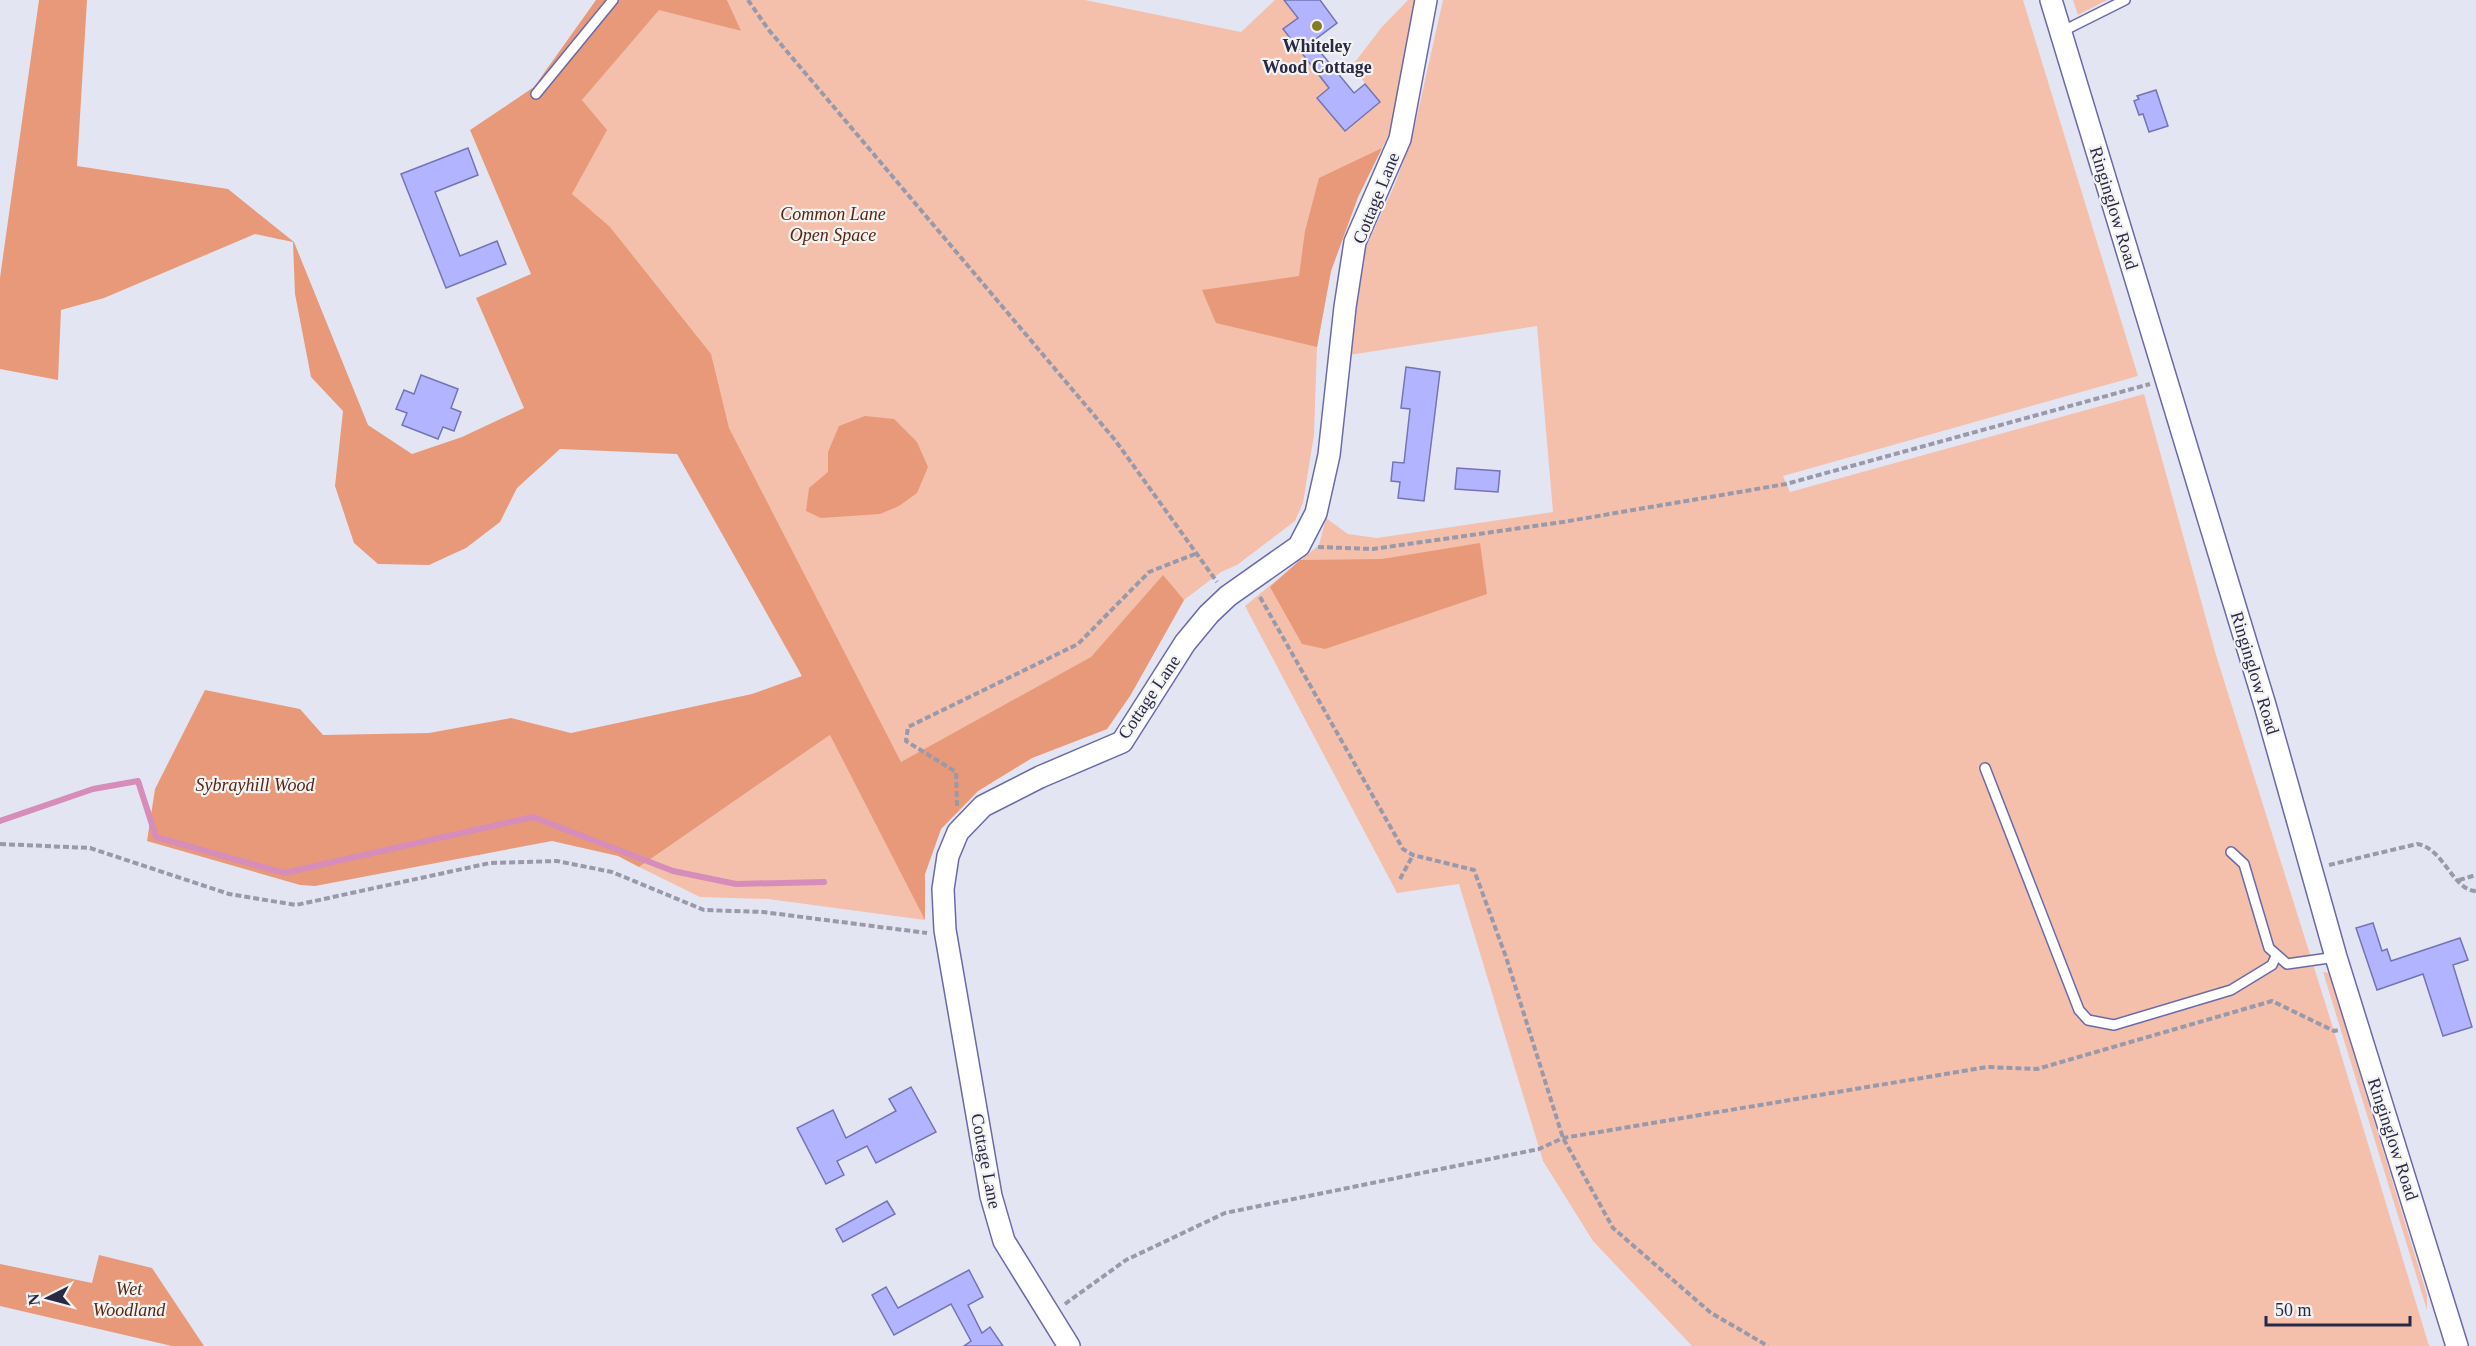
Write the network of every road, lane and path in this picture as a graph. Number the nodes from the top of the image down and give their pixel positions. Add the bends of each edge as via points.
1 (613, 0) edge
2 (748, 0) edge
3 (1426, 0) edge
4 (2051, 0) edge
5 (2125, 0) edge
6 (2061, 32) junction
7 (536, 94) dead end
8 (2166, 379) junction
9 (1299, 546) junction
10 (1195, 554) junction
11 (1250, 582) junction
12 (1228, 596) junction
13 (1985, 768) dead end
14 (958, 832) junction
15 (0, 844) edge
16 (2231, 852) dead end
17 (1413, 855) junction
18 (2311, 869) junction
19 (2476, 875) edge
20 (1400, 879) dead end
21 (2459, 881) junction
22 (2476, 891) edge
23 (945, 930) junction
24 (2276, 956) junction
25 (2336, 957) junction
26 (2357, 1025) junction
27 (1563, 1138) junction
28 (1051, 1317) junction
29 (1069, 1346) edge
30 (1768, 1346) edge
31 (2457, 1346) edge

1 - 7 lane
2 - 10 path via 768,29 1115,440
3 - 9 street, Cottage Lane via 1400,139 1355,242 1329,455 1317,513
4 - 6 street, Ringinglow Road
5 - 6 lane
6 - 8 street, Ringinglow Road
8 - 9 path via 1786,484 1373,549
8 - 18 street, Ringinglow Road
9 - 11 street, Cottage Lane
10 - 12 path
10 - 14 path via 1149,572 1078,644 908,727 906,741 956,772
11 - 12 street, Cottage Lane
11 - 17 path via 1403,849
12 - 14 street, Cottage Lane via 1185,643 1122,742 983,806
13 - 24 lane via 2079,1010 2088,1020 2114,1025 2231,990 2272,965
14 - 23 street, Cottage Lane via 948,856 943,889
15 - 23 path via 90,848 229,894 296,905 490,863 557,861 612,872 704,910 764,912 928,933
16 - 24 lane via 2244,864 2269,948
17 - 20 path
17 - 27 path via 1474,870
18 - 21 path via 2417,844 2428,846
18 - 25 street, Ringinglow Road
19 - 21 path
21 - 22 path via 2470,891
23 - 28 street, Cottage Lane via 991,1196 1004,1241
24 - 25 lane via 2287,964
25 - 26 street, Ringinglow Road
26 - 27 path via 2334,1031 2272,1001 2037,1069 1987,1067
26 - 31 street, Ringinglow Road
27 - 28 path via 1539,1149 1225,1213 1126,1260
27 - 30 path via 1613,1228 1711,1313
28 - 29 street, Cottage Lane

